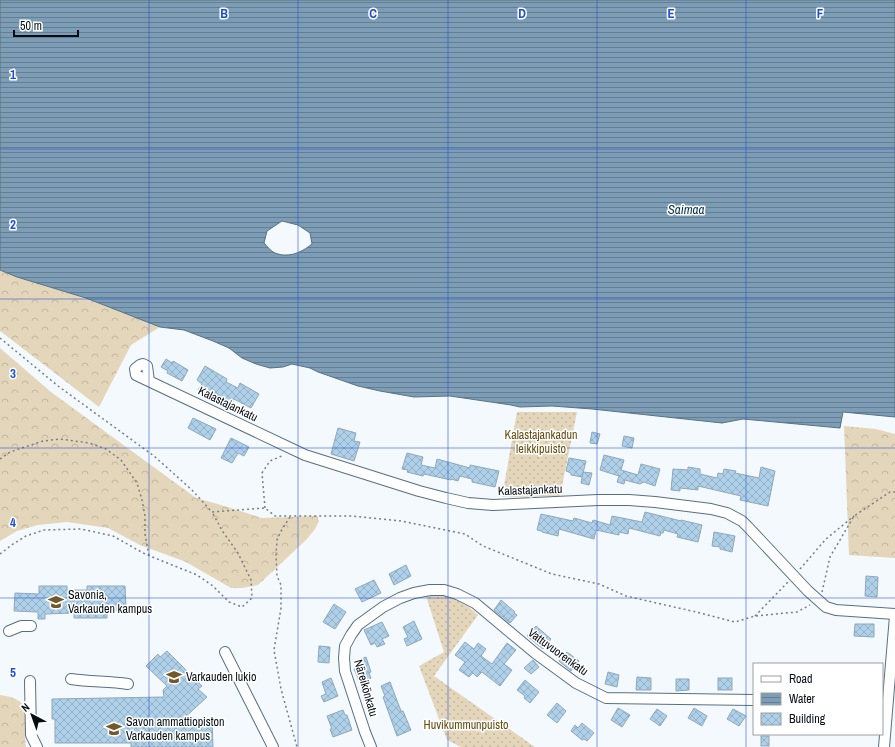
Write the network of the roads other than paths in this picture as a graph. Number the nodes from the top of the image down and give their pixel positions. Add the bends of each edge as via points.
1 (149, 381) dead end
2 (895, 615) edge
3 (366, 619) joint
4 (31, 626) dead end
5 (9, 631) dead end
6 (225, 652) dead end
7 (71, 679) dead end
8 (30, 681) dead end
9 (128, 684) dead end
10 (753, 700) edge
11 (888, 720) edge
12 (37, 747) edge
13 (273, 747) edge
14 (371, 747) edge
15 (884, 747) edge

1 - 2 street, Kalastajankatu via 305,455 446,498 493,504 541,499 629,500 727,513 742,520 826,607
2 - 11 street
3 - 10 street, Vattuvuorenkatu via 400,598 430,590 444,590 475,603 576,683 606,698
3 - 14 street, Näreikönkatu via 351,635 345,646 344,658 345,671
4 - 5 street via 21,626
6 - 13 street
7 - 9 street
8 - 12 street via 31,735
11 - 15 street

